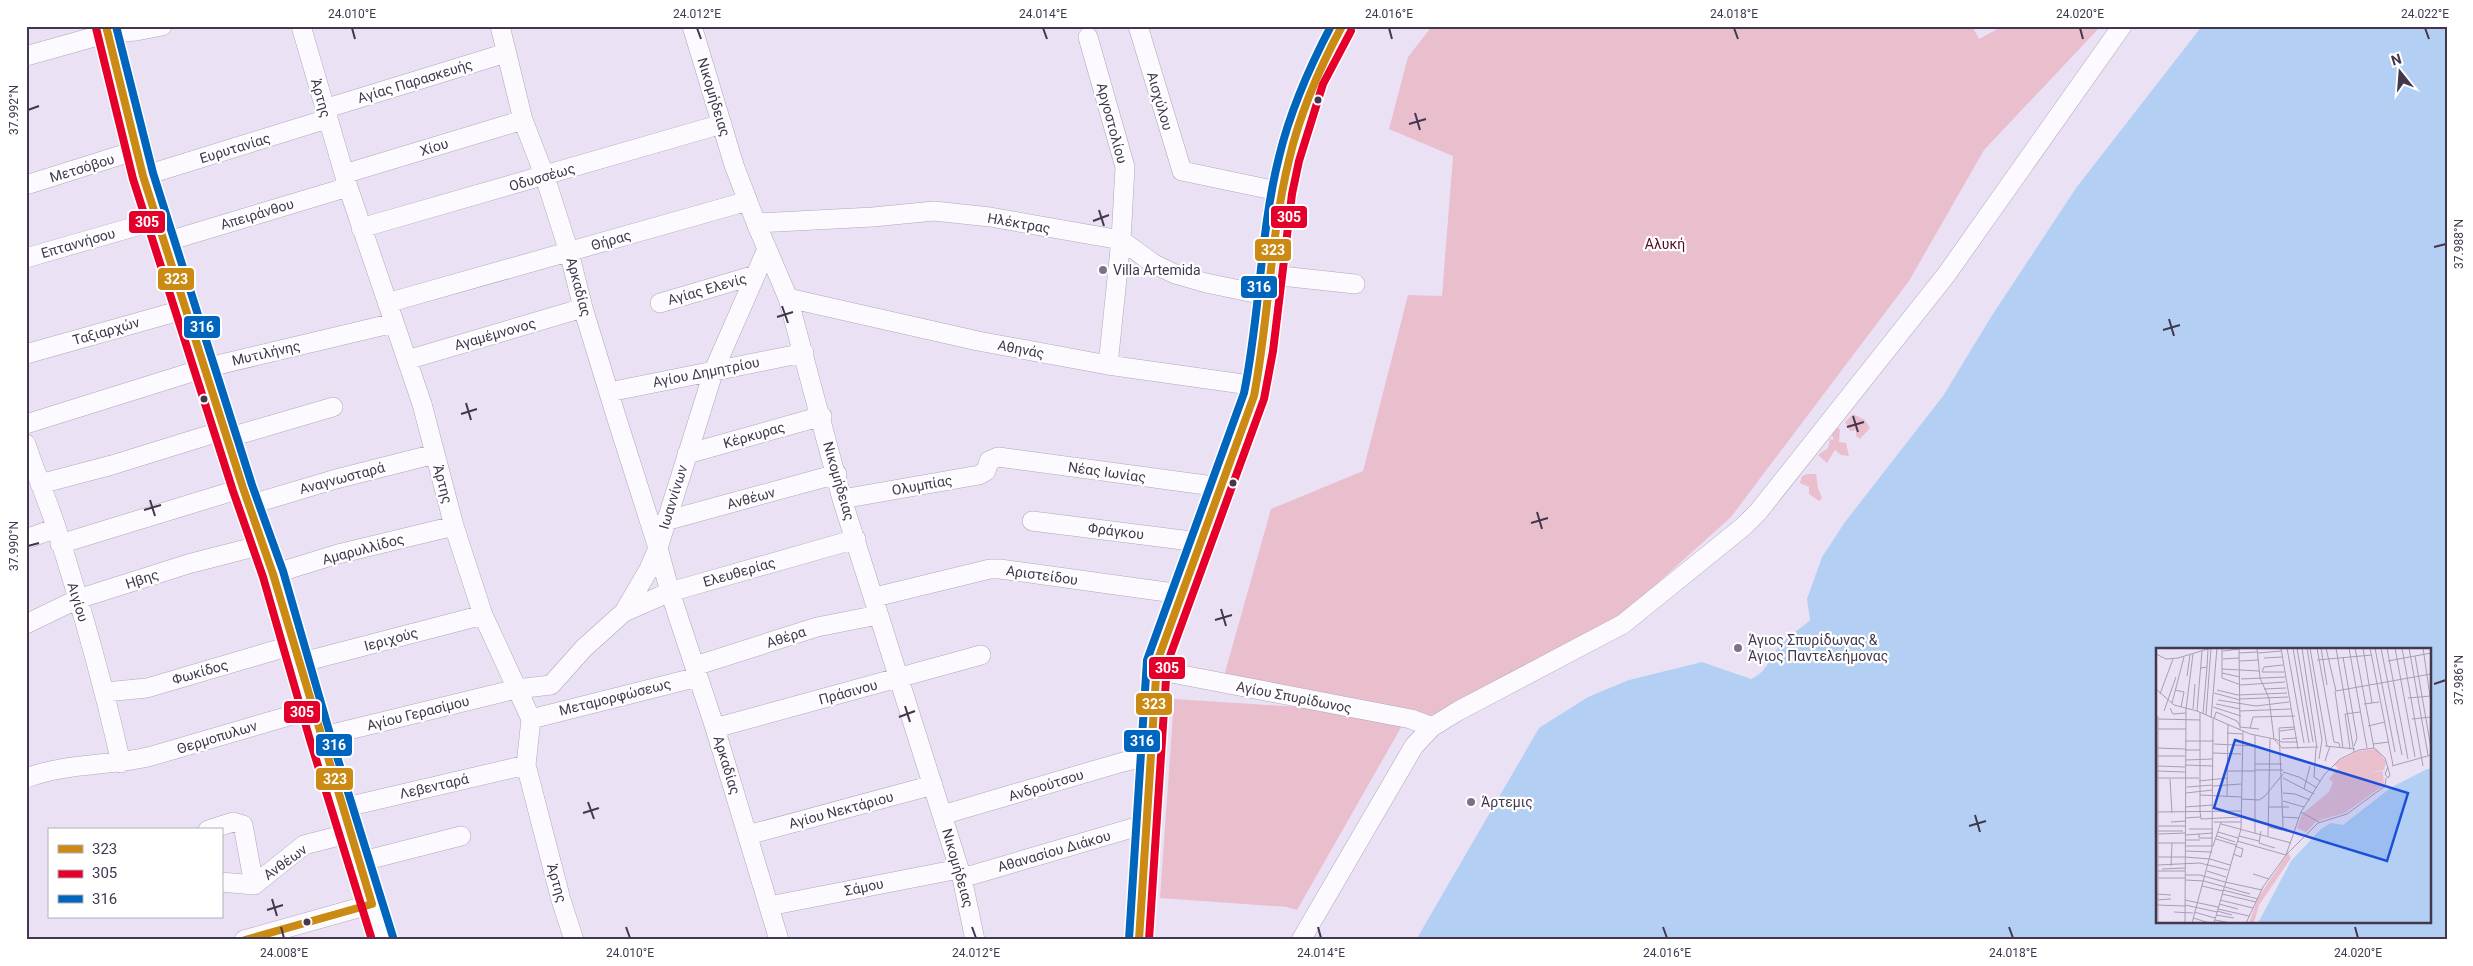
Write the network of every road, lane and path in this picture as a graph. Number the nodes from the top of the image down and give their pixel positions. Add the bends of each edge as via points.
1 (162, 26) edge
2 (301, 26) edge
3 (500, 26) edge
4 (692, 26) edge
5 (1138, 26) edge
6 (1342, 26) edge
7 (2122, 26) edge
8 (107, 30) edge
9 (1088, 37) dead end
10 (506, 53) junction
11 (26, 56) edge
12 (326, 114) junction
13 (523, 120) junction
14 (722, 124) junction
15 (137, 150) junction
16 (143, 176) junction
17 (545, 177) junction
18 (346, 180) junction
19 (26, 185) edge
20 (1282, 192) junction
21 (748, 202) junction
22 (158, 220) junction
23 (756, 223) junction
24 (361, 228) junction
25 (1121, 240) junction
26 (165, 242) junction
27 (767, 249) junction
28 (569, 252) junction
29 (26, 258) edge
30 (754, 276) junction
31 (1355, 284) dead end
32 (1270, 286) junction
33 (788, 298) junction
34 (660, 302) dead end
35 (387, 303) junction
36 (583, 308) junction
37 (186, 309) junction
38 (394, 323) junction
39 (804, 353) junction
40 (26, 354) edge
41 (407, 360) junction
42 (1108, 365) junction
43 (206, 368) junction
44 (714, 370) junction
45 (1257, 386) junction
46 (609, 392) junction
47 (333, 407) dead end
48 (822, 416) junction
49 (26, 424) edge
50 (226, 434) junction
51 (26, 444) edge
52 (435, 454) junction
53 (687, 454) junction
54 (992, 459) joint
55 (30, 467) edge
56 (837, 474) junction
57 (40, 484) junction
58 (1221, 487) junction
59 (246, 496) junction
60 (842, 499) junction
61 (665, 521) junction
62 (1032, 521) dead end
63 (454, 526) junction
64 (58, 536) junction
65 (856, 539) junction
66 (26, 540) edge
67 (1199, 542) junction
68 (262, 544) junction
69 (658, 548) junction
70 (273, 574) junction
71 (670, 592) junction
72 (1181, 594) junction
73 (78, 599) junction
74 (877, 606) junction
75 (624, 612) junction
76 (483, 615) junction
77 (26, 624) edge
78 (293, 645) junction
79 (982, 655) dead end
80 (299, 663) junction
81 (1156, 670) junction
82 (697, 671) junction
83 (900, 678) junction
84 (551, 685) junction
85 (516, 689) junction
86 (105, 692) junction
87 (312, 709) junction
88 (531, 719) junction
89 (1432, 727) junction
90 (716, 728) junction
91 (320, 737) junction
92 (1150, 756) junction
93 (121, 763) junction
94 (526, 765) junction
95 (26, 778) edge
96 (933, 785) junction
97 (342, 808) junction
98 (942, 816) junction
99 (1146, 824) junction
100 (214, 828) edge
101 (350, 833) junction
102 (461, 836) dead end
103 (748, 836) junction
104 (359, 862) junction
105 (961, 873) junction
106 (222, 882) edge
107 (254, 885) junction
108 (372, 904) junction
109 (769, 906) junction
110 (244, 940) edge
111 (383, 940) edge
112 (574, 940) edge
113 (779, 940) edge
114 (975, 940) edge
115 (1139, 940) edge
116 (1301, 940) edge

1 - 8 street via 136,31
2 - 12 street, Άρτης
3 - 10 street, Αρκαδίας
4 - 14 street, Νικομήδειας
5 - 20 street, Αισχύλου via 1179,167 1187,173
6 - 20 main road via 1307,99 1292,144
7 - 89 street via 1946,275 1758,512 1623,624
8 - 11 street
8 - 15 street
9 - 25 street, Αργοστολίου via 1125,166
10 - 12 street, Αγίας Παρασκευής
10 - 13 street, Αρκαδίας
12 - 16 street, Ευρυτανίας
12 - 18 street, Άρτης
13 - 17 street, Αρκαδίας
13 - 18 street, Χίου
14 - 17 street, Οδυσσέως
14 - 21 street, Νικομήδειας
15 - 16 street
15 - 19 street, Μετσόβου
16 - 22 street
17 - 24 street, Οδυσσέως
17 - 28 street, Αρκαδίας
18 - 24 street, Άρτης
18 - 26 street, Απειράνθου
20 - 32 main road
21 - 23 street, Νικομήδειας
21 - 28 street, Θήρας
22 - 26 street
22 - 29 street, Επταννήσου
23 - 25 street, Ηλέκτρας via 934,211 990,217
23 - 27 street, Νικομήδειας
24 - 35 street, Άρτης
25 - 32 street, Ηλέκτρας via 1154,264 1175,274 1206,283
25 - 42 street, Αργοστολίου
26 - 37 street
27 - 30 street, Ιωαννίνων
27 - 33 street, Νικομήδειας
28 - 35 street, Θήρας
28 - 36 street, Αρκαδίας
30 - 34 street, Αγίας Ελενίς
30 - 44 street, Ιωαννίνων
31 - 32 street, Ηλέκτρας
32 - 45 main road
33 - 39 street, Νικομήδειας
33 - 42 street, Αθηνάς via 978,341
35 - 38 street, Άρτης
36 - 41 street, Αγαμέμνονος
36 - 46 street, Αρκαδίας
37 - 40 street, Ταξιαρχών
37 - 43 street
38 - 41 street, Άρτης
38 - 43 street, Μυτιλήνης
39 - 44 street, Αγίου Δημητρίου
39 - 48 street, Νικομήδειας
41 - 52 street, Άρτης
42 - 45 street, Αθηνάς
43 - 49 street, Μυτιλήνης
43 - 50 street
44 - 46 street, Αγίου Δημητρίου
44 - 53 street, Ιωαννίνων
45 - 58 main road
46 - 69 street, Αρκαδίας
47 - 50 street
48 - 53 street, Κέρκυρας
48 - 56 street, Νικομήδειας
50 - 57 street
50 - 59 street
51 - 55 street, Αιγίου
52 - 59 street, Αναγνωσταρά via 336,479
52 - 63 street, Άρτης
53 - 61 street, Ιωαννίνων
54 - 58 street, Νέας Ιωνίας via 998,457
54 - 60 street, Ολυμπίας via 986,471 979,475
55 - 57 street, Αιγίου
56 - 60 street, Νικομήδειας
56 - 61 street, Ανθέων
57 - 64 street, Αιγίου
58 - 67 main road
59 - 64 street, Αναγνωσταρά
59 - 68 street
60 - 65 street, Νικομήδειας
61 - 69 street, Ιωαννίνων
62 - 67 street, Φράγκου
63 - 70 street, Αμαρυλλίδος via 338,554
63 - 76 street, Άρτης
64 - 66 street, Αναγνωσταρά
64 - 73 street, Αιγίου
65 - 71 street, Ελευθερίας
65 - 74 street, Νικομήδειας
67 - 72 main road
68 - 70 street
68 - 73 street, Ηβης
69 - 71 street, Αρκαδίας
69 - 75 street, Ιωαννίνων via 650,569
70 - 78 street
71 - 75 street, Ελευθερίας
71 - 82 street, Αρκαδίας
72 - 74 street, Αριστείδου via 1000,569 978,572
72 - 81 main road
73 - 77 street, Ηβης
73 - 86 street, Αιγίου
74 - 82 street, Αθέρα
74 - 83 street, Νικομήδειας
75 - 84 street, Ιωαννίνων via 584,648
76 - 80 street, Ιεριχούς
76 - 85 street, Άρτης
78 - 80 street
78 - 86 street, Φωκίδος via 147,688
79 - 83 street, Πράσινου
80 - 87 street
81 - 89 street, Αγίου Σπυρίδωνος via 1411,720
81 - 92 main road
82 - 88 street, Μεταμορφώσεως
82 - 90 street, Αρκαδίας
83 - 90 street, Πράσινου
83 - 96 street, Νικομήδειας
84 - 85 street
84 - 88 street, Ιωαννίνων
85 - 88 street, Άρτης
85 - 91 street, Αγίου Γερασίμου
86 - 93 street, Αιγίου
87 - 91 street
87 - 93 street, Θερμοπυλων via 198,744
88 - 94 street, Άρτης
89 - 116 street via 1414,746
90 - 103 street, Αρκαδίας
91 - 97 street
92 - 98 street, Ανδρούτσου
92 - 99 main road
93 - 95 street, Θερμοπυλων via 76,766
94 - 97 street, Λεβενταρά
94 - 112 street, Άρτης
96 - 98 street, Νικομήδειας
96 - 103 street, Αγίου Νεκτάριου
97 - 101 street
98 - 105 street, Νικομήδειας
99 - 105 street, Αθανασίου Διάκου
99 - 115 main road
100 - 107 street via 233,822 243,825
101 - 104 street
101 - 107 street, Ανθέων via 304,845
102 - 104 street
103 - 109 street, Αρκαδίας
104 - 108 street
105 - 109 street, Σάμου
105 - 114 street, Νικομήδειας
106 - 107 street, Ανθέων
108 - 110 street
108 - 111 street
109 - 113 street, Αρκαδίας

